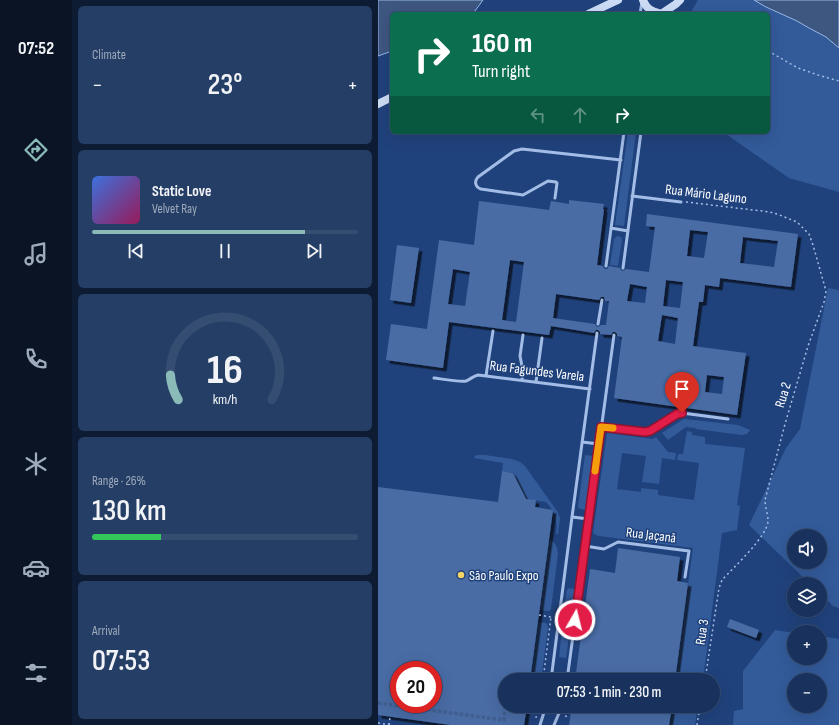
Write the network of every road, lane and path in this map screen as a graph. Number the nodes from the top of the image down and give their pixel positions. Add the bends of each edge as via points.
1 (618, 0) edge
2 (642, 0) edge
3 (678, 2) edge
4 (592, 12) edge
5 (640, 12) edge
6 (656, 12) edge
7 (664, 12) edge
8 (671, 12) edge
9 (770, 52) edge
10 (839, 81) edge
11 (390, 98) edge
12 (378, 104) edge
13 (624, 134) edge
14 (641, 134) edge
15 (621, 160) junction
16 (632, 196) junction
17 (555, 198) dead end
18 (681, 202) joint
19 (777, 214) joint
20 (611, 228) junction
21 (628, 231) junction
22 (606, 266) dead end
23 (623, 268) dead end
24 (602, 300) dead end
25 (598, 324) dead end
26 (493, 330) dead end
27 (597, 333) dead end
28 (523, 335) dead end
29 (614, 335) dead end
30 (542, 338) dead end
31 (486, 376) junction
32 (434, 378) dead end
33 (522, 380) junction
34 (536, 382) junction
35 (590, 389) junction
36 (728, 419) dead end
37 (601, 427) junction
38 (582, 442) junction
39 (599, 444) junction
40 (572, 517) junction
41 (589, 519) junction
42 (586, 546) junction
43 (685, 577) dead end
44 (719, 588) joint
45 (539, 616) dead end
46 (544, 673) edge
47 (552, 673) edge
48 (568, 673) edge
49 (706, 673) edge
50 (536, 713) edge
51 (544, 713) edge
52 (559, 713) edge
53 (699, 713) edge
54 (565, 716) dead end
55 (390, 717) dead end
56 (570, 717) dead end
57 (535, 720) dead end
58 (378, 723) edge
59 (389, 725) edge
60 (392, 725) edge
61 (540, 725) edge
62 (554, 725) edge
63 (697, 725) edge

1 - 4 main road
2 - 5 lane
2 - 6 main road via 648,9
3 - 7 main road
3 - 8 lane
9 - 10 path via 798,68
11 - 12 main road
13 - 15 lane
14 - 16 lane
15 - 17 lane via 518,149 478,177 475,182 481,189 522,195 548,181 556,182
15 - 20 lane
16 - 18 lane, Rua Mário Laguno
16 - 21 lane
18 - 19 path, Rua Mário Laguno
19 - 44 path, Rua 2 via 797,222 808,234 826,297 808,346 765,500 767,526 760,539 722,580
20 - 21 lane
20 - 22 lane
21 - 23 lane
24 - 25 lane
26 - 31 lane
27 - 35 lane
28 - 33 lane via 520,356
29 - 37 lane
30 - 34 lane
31 - 32 lane, Rua Fagundes Varela via 476,375 464,381
31 - 33 lane, Rua Fagundes Varela
33 - 34 lane, Rua Fagundes Varela
34 - 35 lane, Rua Fagundes Varela
35 - 38 lane
36 - 37 lane via 682,413 645,432
37 - 39 lane
38 - 39 lane
38 - 40 lane
39 - 41 lane
40 - 41 lane
40 - 47 lane
41 - 42 lane
42 - 43 lane, Rua Jaçanã via 604,548 618,542 689,551
42 - 48 lane
44 - 49 path, Rua 3
45 - 46 path via 551,617
50 - 57 path
51 - 61 lane
52 - 62 lane
53 - 63 path
54 - 56 path
55 - 59 path
58 - 59 path
59 - 60 path

